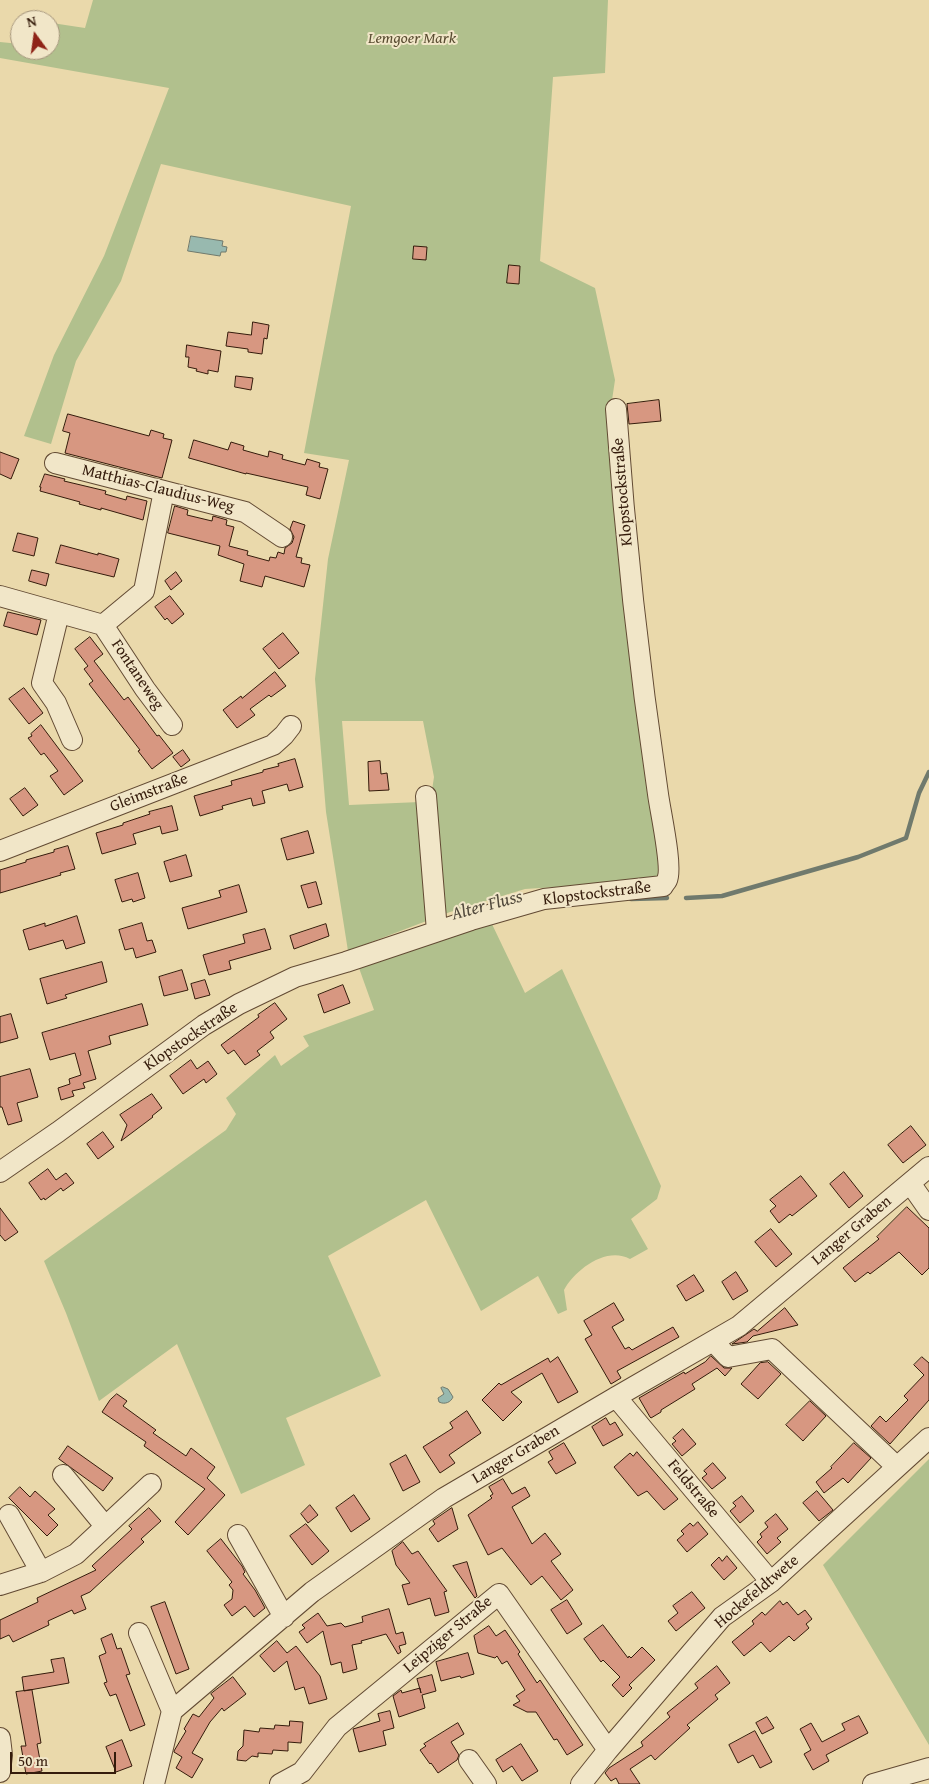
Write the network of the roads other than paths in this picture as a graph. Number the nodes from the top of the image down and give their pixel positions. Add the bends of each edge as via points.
1 (616, 409) dead end
2 (55, 463) dead end
3 (164, 491) junction
4 (282, 538) dead end
5 (0, 596) edge
6 (59, 613) junction
7 (103, 625) junction
8 (172, 725) dead end
9 (290, 726) dead end
10 (72, 740) dead end
11 (426, 796) dead end
12 (0, 851) edge
13 (438, 931) junction
14 (929, 1167) edge
15 (0, 1172) edge
16 (910, 1183) junction
17 (929, 1210) edge
18 (712, 1341) junction
19 (616, 1397) junction
20 (929, 1438) edge
21 (897, 1467) junction
22 (63, 1475) dead end
23 (151, 1484) dead end
24 (9, 1515) dead end
25 (105, 1526) junction
26 (238, 1536) dead end
27 (41, 1572) junction
28 (771, 1582) junction
29 (0, 1585) edge
30 (284, 1616) junction
31 (139, 1633) dead end
32 (172, 1711) junction
33 (0, 1738) edge
34 (608, 1750) junction
35 (469, 1760) dead end
36 (929, 1768) edge
37 (0, 1772) edge
38 (154, 1784) edge
39 (280, 1784) edge
40 (486, 1784) edge
41 (581, 1784) edge
42 (872, 1784) edge

1 - 13 street, Klopstockstraße via 633,605 668,879 663,886 544,899
2 - 3 street, Matthias-Claudius-Weg
3 - 4 street, Matthias-Claudius-Weg via 245,512
3 - 7 street, Fontaneweg via 144,591
5 - 6 street, Fontaneweg
6 - 7 street, Fontaneweg
6 - 10 street via 42,684 56,703
7 - 8 street, Fontaneweg
9 - 12 street, Gleimstraße via 273,745
11 - 13 street
13 - 15 street, Klopstockstraße via 295,977 239,1004 204,1025
14 - 16 street, Langer Graben
16 - 17 street
16 - 18 street, Langer Graben via 739,1326
18 - 19 street, Langer Graben
18 - 21 street via 728,1356 772,1349
19 - 28 street, Feldstraße
19 - 30 street, Langer Graben via 444,1498 312,1592
20 - 21 street, Hockefeldtwete
21 - 28 street, Hockefeldtwete
22 - 25 street
23 - 25 street
24 - 27 street
25 - 27 street via 76,1554
26 - 30 street
27 - 29 street
28 - 34 street, Hockefeldtwete via 722,1617
30 - 32 street, Langer Graben
31 - 32 street
32 - 38 street
33 - 37 street
34 - 39 street, Leipziger Straße via 499,1594 337,1727 302,1772
34 - 41 street, Hockefeldtwete
35 - 40 street
36 - 42 street

